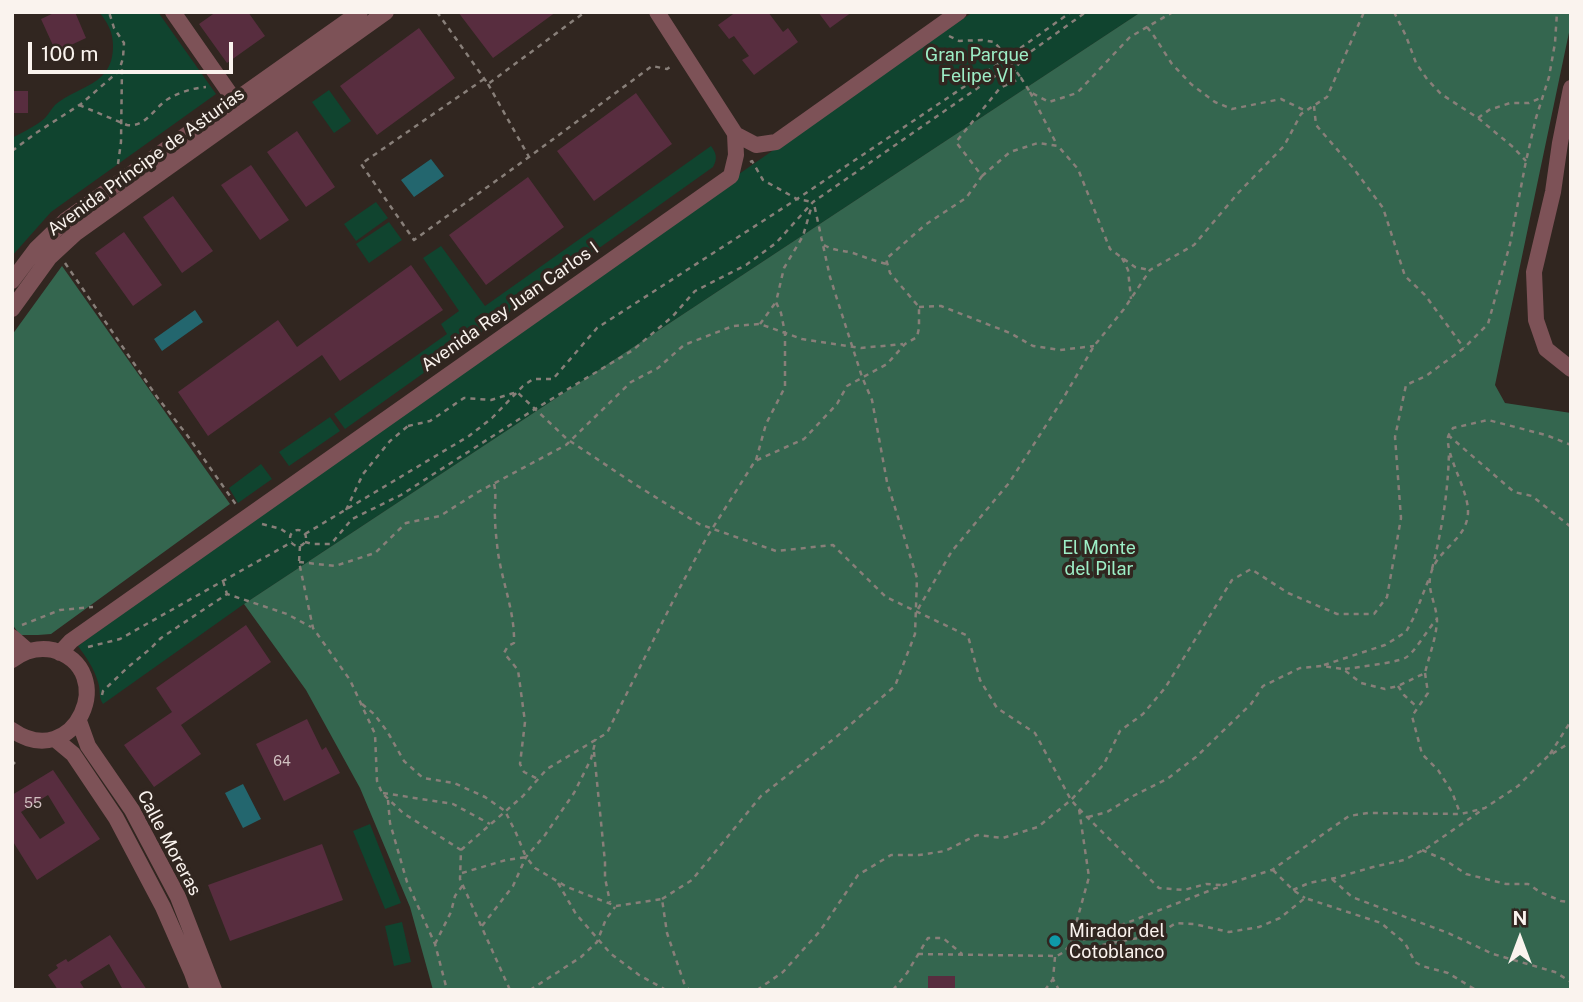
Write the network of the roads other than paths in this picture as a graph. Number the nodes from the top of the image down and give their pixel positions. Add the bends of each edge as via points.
1 (173, 12) edge
2 (360, 12) edge
3 (386, 12) edge
4 (657, 12) edge
5 (959, 12) edge
6 (1571, 88) edge
7 (235, 100) junction
8 (735, 134) junction
9 (12, 281) edge
10 (12, 309) edge
11 (1571, 369) edge
12 (15, 632) edge
13 (28, 651) junction
14 (60, 653) junction
15 (12, 660) edge
16 (79, 721) junction
17 (19, 734) edge
18 (55, 738) junction
19 (12, 747) edge
20 (198, 990) edge
21 (214, 990) edge

1 - 7 street
2 - 7 street, Avenida Príncipe de Asturias
3 - 10 street, Avenida Príncipe de Asturias via 76,233 49,258
4 - 8 street
5 - 8 street via 776,142 756,145
6 - 11 street via 1534,272 1536,320 1546,349
7 - 9 street, Avenida Príncipe de Asturias via 66,220
8 - 14 street, Avenida Rey Juan Carlos I via 731,176
12 - 13 street
13 - 14 street
13 - 15 street
14 - 16 street via 72,660 86,682 85,709
16 - 18 street
16 - 21 street, Calle Moreras via 88,746 132,810 178,897
17 - 18 street via 40,740
17 - 19 street
18 - 20 street, Calle Moreras via 73,754 116,818 163,907

